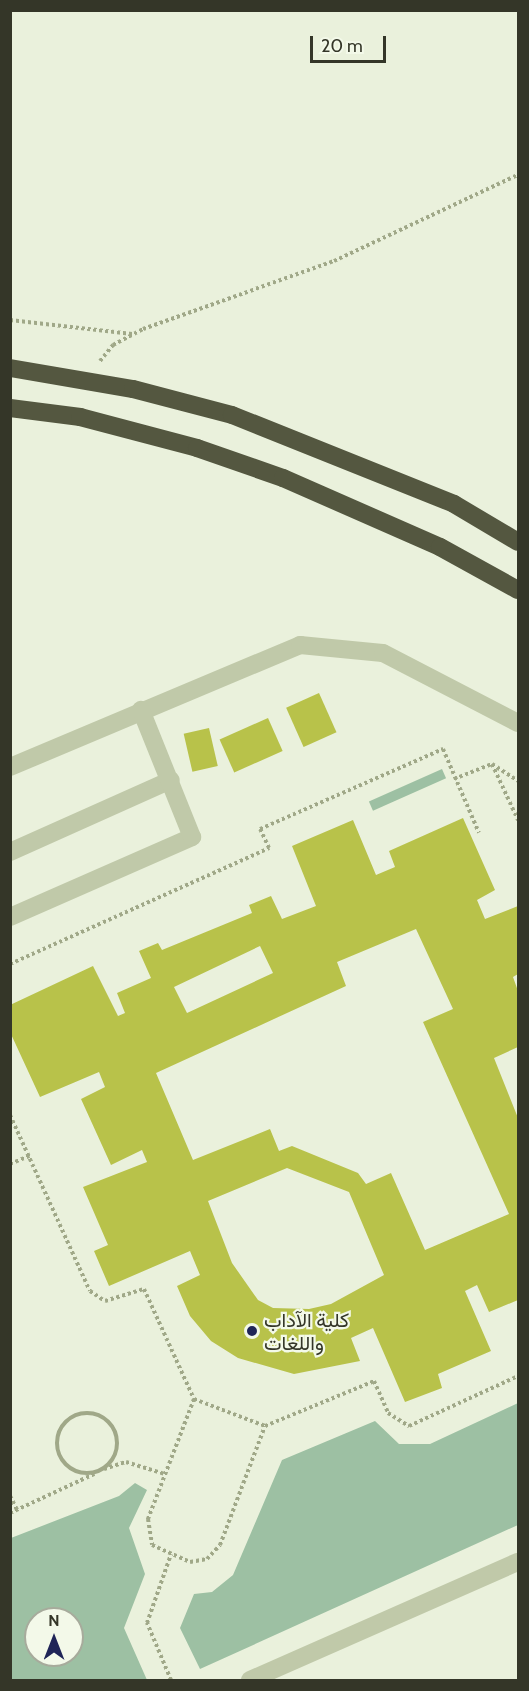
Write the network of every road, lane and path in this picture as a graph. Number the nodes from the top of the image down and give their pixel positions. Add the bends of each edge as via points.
1 (519, 175) edge
2 (10, 320) edge
3 (132, 334) junction
4 (10, 368) edge
5 (90, 381) junction
6 (10, 408) edge
7 (519, 542) edge
8 (519, 590) edge
9 (141, 710) junction
10 (519, 723) edge
11 (492, 764) junction
12 (10, 767) edge
13 (454, 779) junction
14 (171, 780) junction
15 (519, 781) edge
16 (519, 820) edge
17 (479, 833) dead end
18 (10, 852) edge
19 (10, 917) edge
20 (10, 964) edge
21 (10, 1115) edge
22 (29, 1156) junction
23 (10, 1164) edge
24 (519, 1376) edge
25 (194, 1399) junction
26 (265, 1426) junction
27 (100, 1471) junction
28 (165, 1474) junction
29 (10, 1496) edge
30 (17, 1510) junction
31 (10, 1513) edge
32 (171, 1554) junction
33 (519, 1562) edge
34 (171, 1680) edge
35 (250, 1680) edge

1 - 3 path via 333,261
2 - 3 path
3 - 5 path via 103,356
4 - 5 highway
5 - 7 highway via 232,415 328,450 454,504
6 - 8 highway via 80,417 197,448 272,474 440,547
9 - 10 lane via 259,658 300,645 340,645 383,653
9 - 12 lane
9 - 14 lane
11 - 13 path
11 - 15 path
11 - 16 path
13 - 17 path
13 - 20 path via 443,749 260,829 269,848
14 - 18 lane
14 - 19 lane via 192,837
21 - 22 path
22 - 23 path
22 - 25 path via 90,1292 105,1301 144,1289
24 - 26 path via 408,1426 388,1413 374,1381
25 - 26 path
25 - 28 path
26 - 32 path via 220,1545 207,1558 190,1562
27 - 27 path via 115,1456 115,1429 99,1415 75,1415 60,1430 60,1457 76,1471
27 - 28 path via 126,1462
27 - 30 path
28 - 32 path via 148,1533 152,1545
29 - 30 path
30 - 31 path
32 - 34 path via 147,1623
33 - 35 lane

